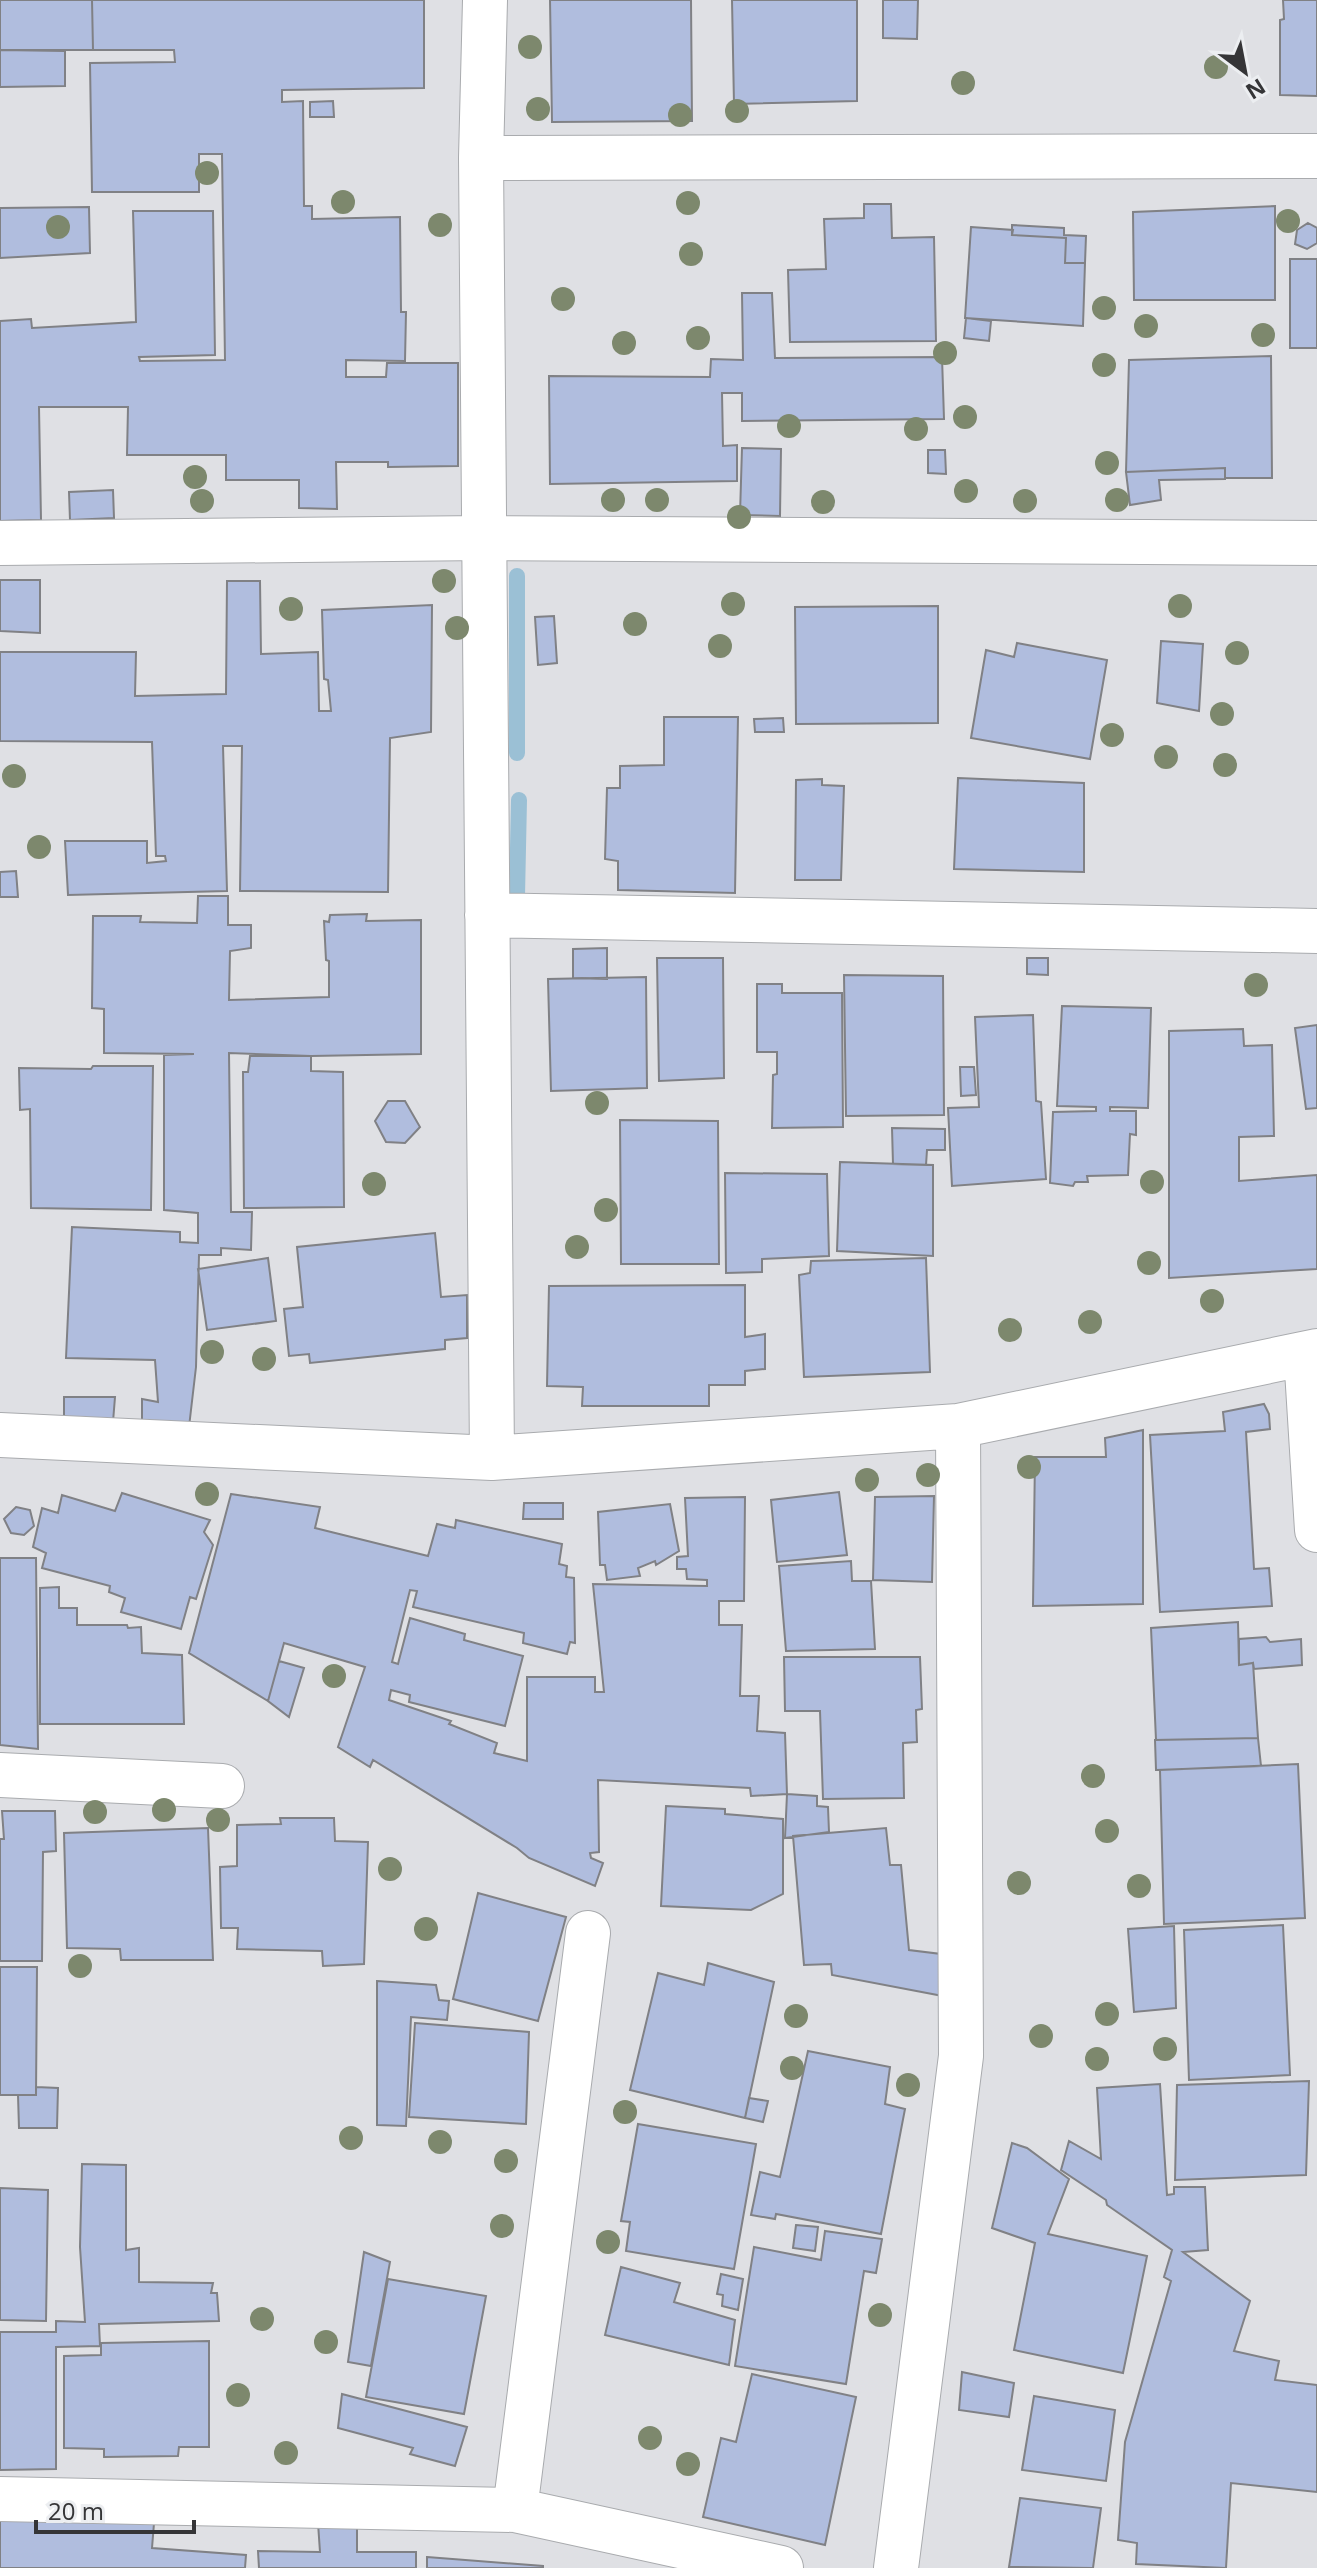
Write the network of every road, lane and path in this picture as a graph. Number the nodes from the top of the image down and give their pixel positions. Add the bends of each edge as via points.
1 (485, 0) edge
2 (1317, 156) edge
3 (481, 158) junction
4 (484, 538) junction
5 (0, 543) edge
6 (1317, 543) edge
7 (487, 915) junction
8 (1317, 931) edge
9 (1312, 1352) edge
10 (958, 1426) junction
11 (0, 1435) edge
12 (492, 1458) junction
13 (1317, 1530) edge
14 (0, 1775) edge
15 (222, 1786) dead end
16 (588, 1933) dead end
17 (0, 2499) edge
18 (515, 2510) junction
19 (781, 2568) edge
20 (896, 2568) edge

1 - 3 street
2 - 3 street
3 - 4 street
4 - 5 street
4 - 6 street
4 - 7 street
7 - 8 street
7 - 12 street
9 - 10 street
9 - 13 street
10 - 12 street
10 - 20 street via 961,2056
11 - 12 street
14 - 15 street
16 - 18 street
17 - 18 street
18 - 19 street

